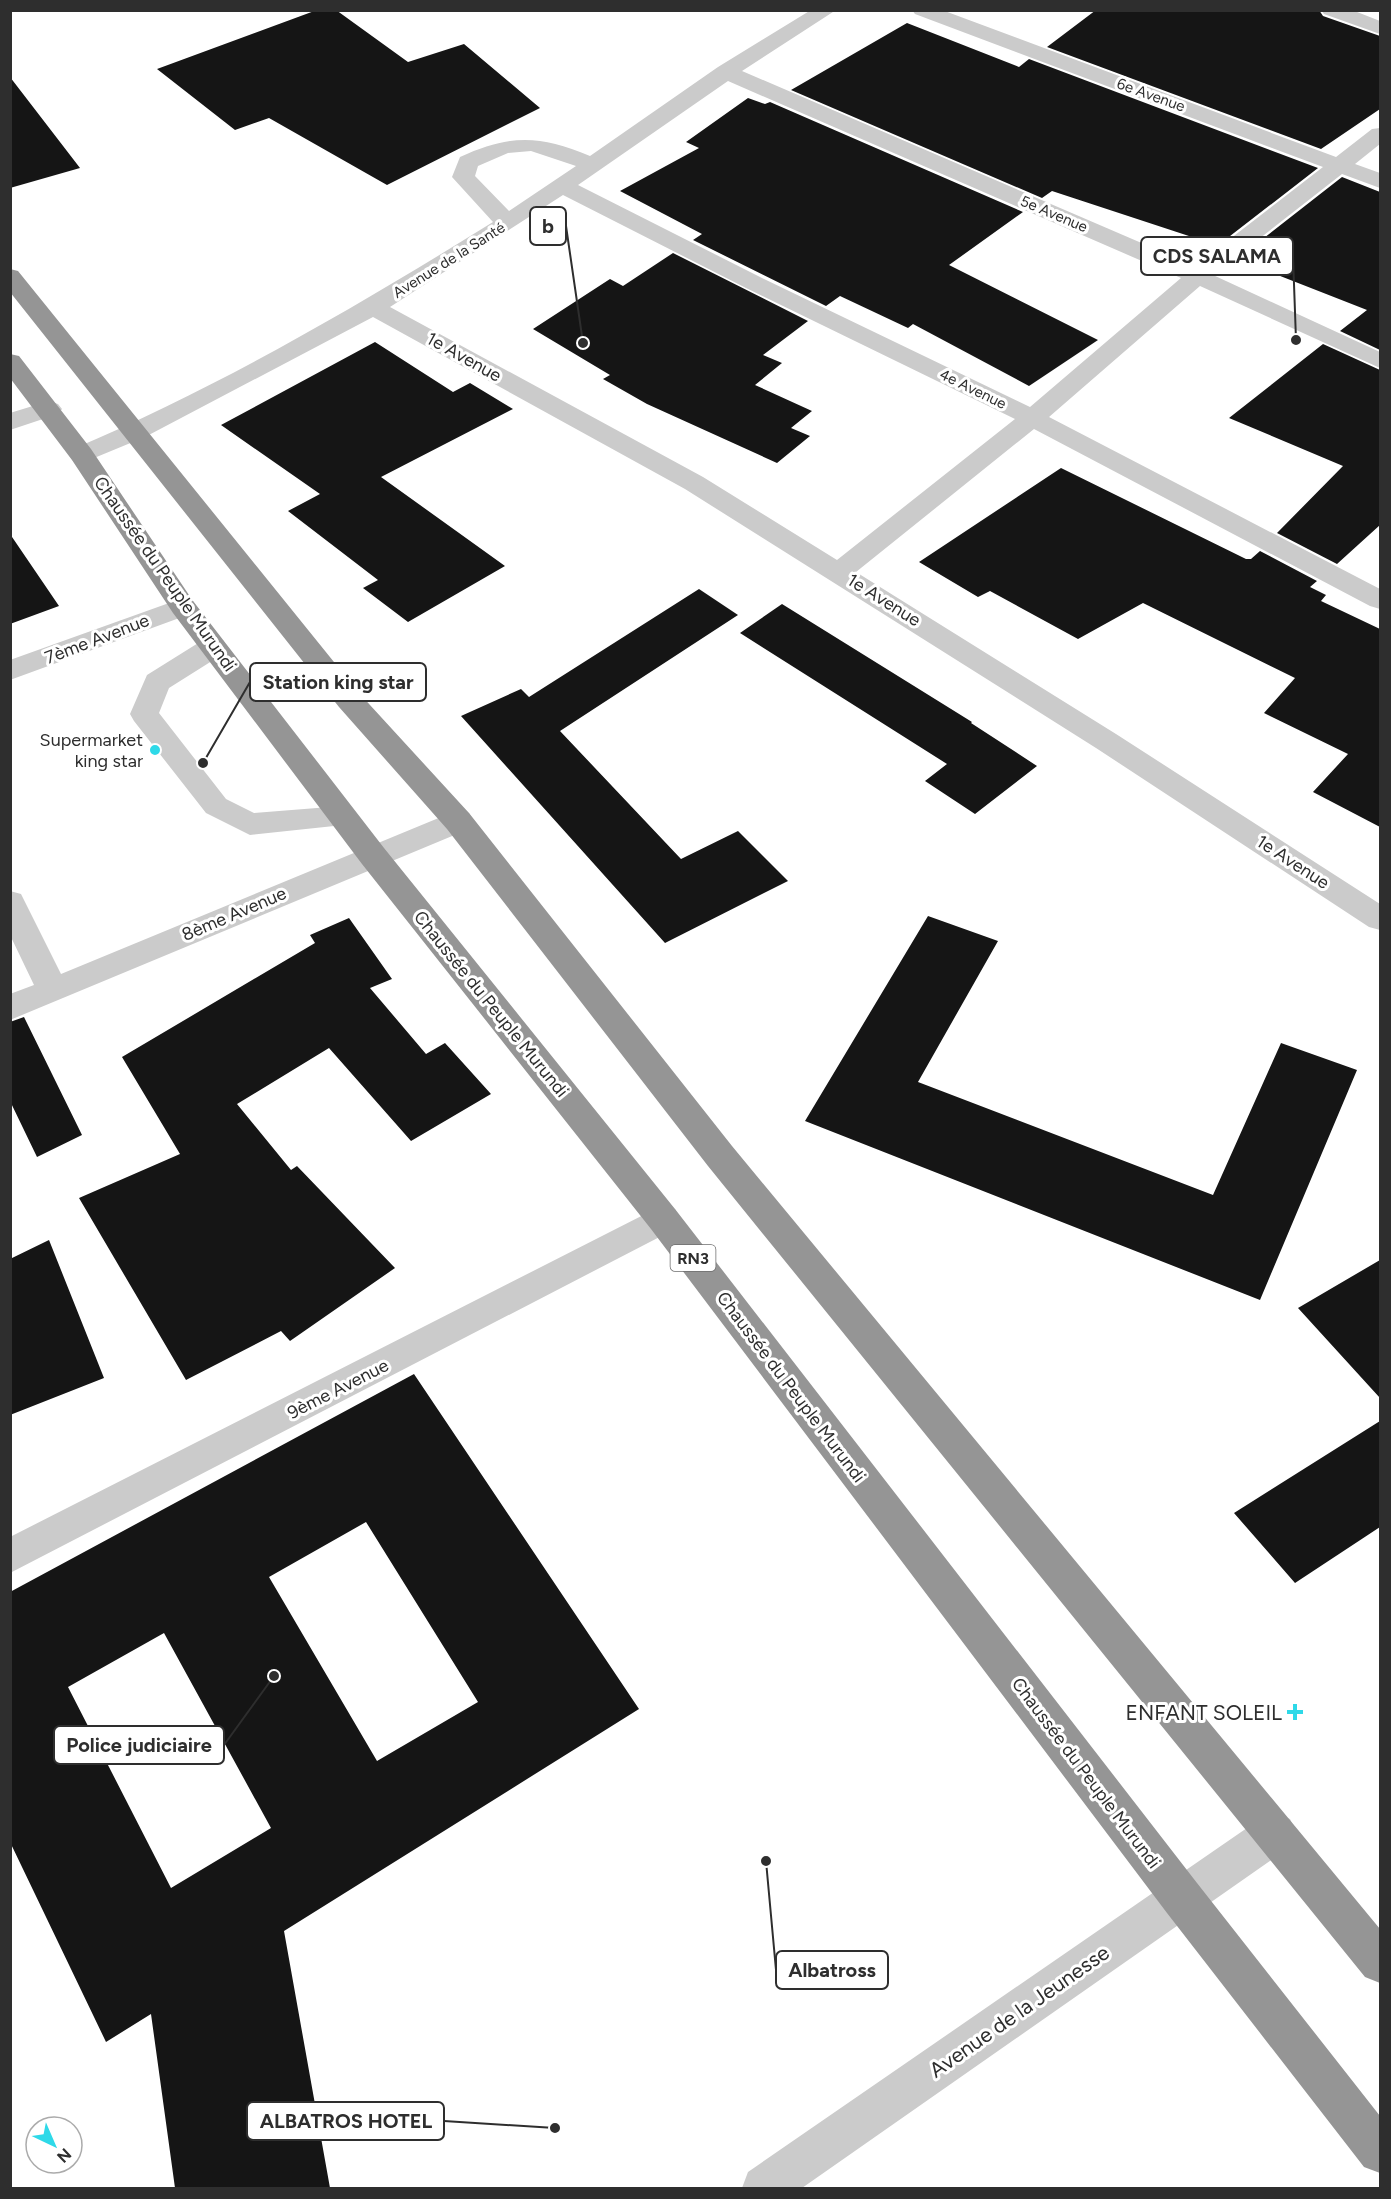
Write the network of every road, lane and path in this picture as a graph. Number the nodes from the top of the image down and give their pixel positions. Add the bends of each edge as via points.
1 (826, 10) edge
2 (922, 10) edge
3 (1331, 10) edge
4 (1380, 28) edge
5 (726, 72) junction
6 (1380, 134) edge
7 (594, 165) junction
8 (1341, 165) junction
9 (1380, 181) edge
10 (563, 186) junction
11 (507, 223) junction
12 (10, 276) edge
13 (1197, 276) junction
14 (373, 307) junction
15 (10, 361) edge
16 (1380, 361) edge
17 (49, 409) junction
18 (1032, 418) junction
19 (10, 422) edge
20 (136, 432) junction
21 (82, 455) junction
22 (839, 572) junction
23 (1380, 600) edge
24 (183, 607) junction
25 (213, 647) junction
26 (10, 671) edge
27 (342, 817) junction
28 (458, 821) junction
29 (372, 856) junction
30 (10, 902) edge
31 (1380, 919) edge
32 (53, 990) junction
33 (10, 1008) edge
34 (663, 1219) junction
35 (10, 1556) edge
36 (1275, 1833) junction
37 (1182, 1898) junction
38 (1380, 1962) edge
39 (1380, 2151) edge
40 (764, 2188) edge

1 - 5 street, Avenue de la Santé
2 - 8 street, 6e Avenue
3 - 4 street
5 - 7 street, Avenue de la Santé
5 - 13 street, 5e Avenue
6 - 8 street
7 - 10 street, Avenue de la Santé
7 - 11 street via 542,144 528,143 496,147 468,162 463,177
8 - 9 street, 6e Avenue
8 - 13 street
10 - 11 street, Avenue de la Santé
10 - 18 street, 4e Avenue
11 - 14 street, Avenue de la Santé
12 - 20 highway
13 - 16 street, 5e Avenue
13 - 18 street
14 - 20 street, Avenue de la Santé
14 - 22 street, 1e Avenue via 694,483
15 - 17 highway, Chaussée du Peuple Murundi / RN3
17 - 19 street
17 - 21 highway, Chaussée du Peuple Murundi / RN3
18 - 22 street
18 - 23 street, 4e Avenue
20 - 21 street, Avenue de la Santé
20 - 28 highway via 349,700
21 - 24 highway, Chaussée du Peuple Murundi / RN3
22 - 31 street, 1e Avenue
24 - 25 highway, Chaussée du Peuple Murundi / RN3
24 - 26 street, 7ème Avenue
25 - 27 highway, Chaussée du Peuple Murundi / RN3
25 - 27 street via 157,682 144,714 216,806 250,824
27 - 29 highway, Chaussée du Peuple Murundi / RN3
28 - 29 street, 8ème Avenue
28 - 36 highway via 720,1156
29 - 32 street, 8ème Avenue
29 - 34 highway, Chaussée du Peuple Murundi / RN3
30 - 32 street
32 - 33 street, 8ème Avenue
34 - 35 street, 9ème Avenue
34 - 37 highway, Chaussée du Peuple Murundi / RN3
36 - 37 street, Avenue de la Jeunesse
36 - 38 highway
37 - 39 highway, Chaussée du Peuple Murundi / RN3
37 - 40 street, Avenue de la Jeunesse

